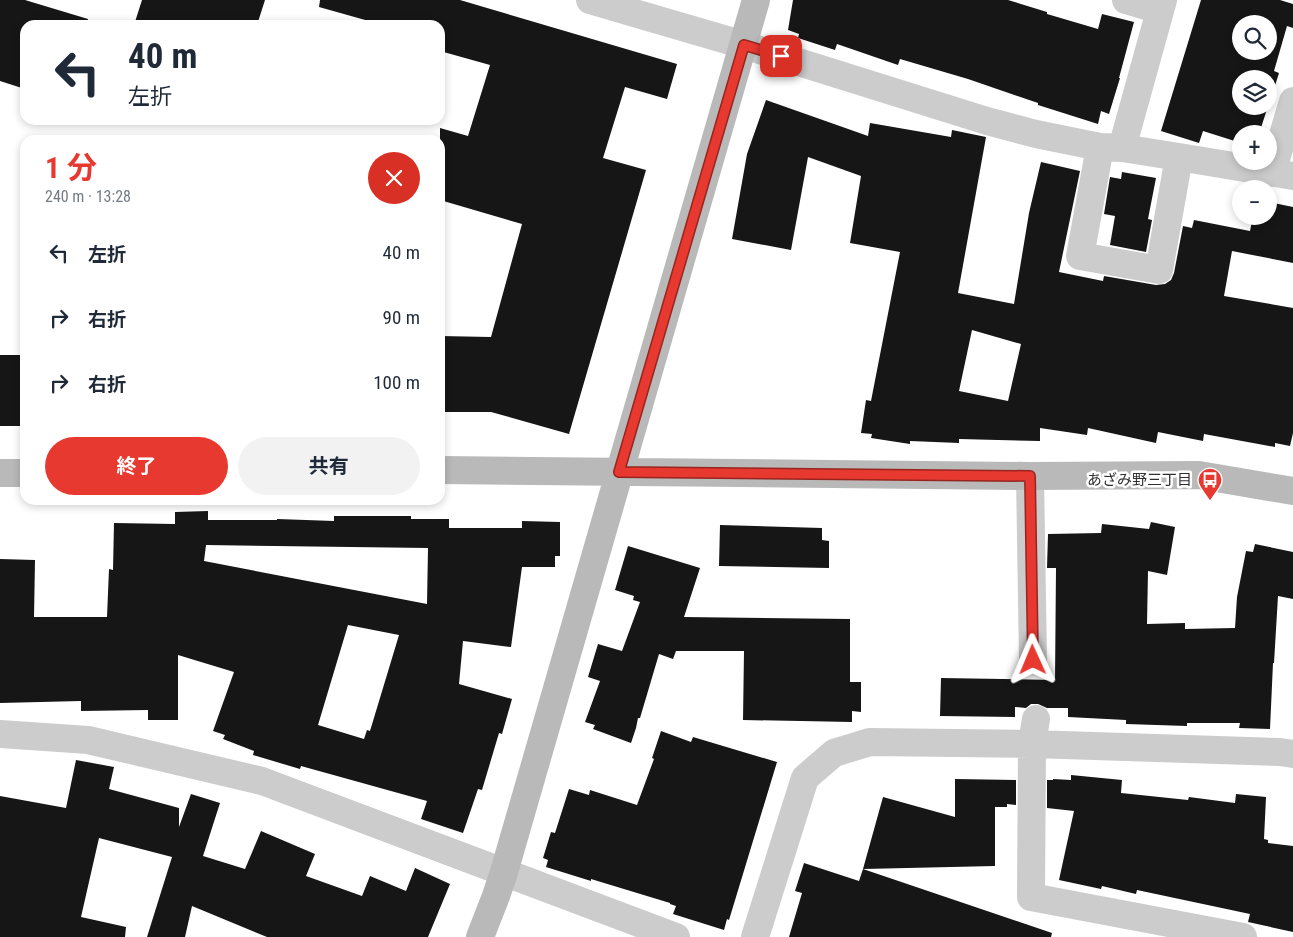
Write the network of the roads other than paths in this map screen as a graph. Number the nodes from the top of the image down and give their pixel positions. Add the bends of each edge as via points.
1 (590, 0) edge
2 (756, 0) edge
3 (1126, 0) edge
4 (1162, 5) edge
5 (744, 45) junction
6 (1293, 101) edge
7 (1111, 148) junction
8 (1179, 156) junction
9 (1282, 175) edge
10 (445, 470) edge
11 (619, 472) junction
12 (0, 473) edge
13 (20, 473) edge
14 (1030, 476) junction
15 (1293, 491) edge
16 (1033, 660) dead end
17 (1034, 732) junction
18 (0, 734) edge
19 (1293, 754) edge
20 (504, 872) junction
21 (480, 937) edge
22 (676, 937) edge
23 (755, 937) edge
24 (1243, 937) edge

1 - 5 street
2 - 5 street
3 - 4 street
4 - 7 street
5 - 7 street via 987,121
5 - 11 street
6 - 9 street
7 - 8 street
7 - 8 street via 1080,256 1159,270
8 - 9 street
10 - 11 street
11 - 14 street
11 - 20 street
12 - 13 street
14 - 15 street via 1199,475
14 - 16 street
17 - 19 street
17 - 23 street via 870,742 834,753 805,778
17 - 24 street via 1031,897
18 - 20 street via 88,740 262,781
20 - 21 street
20 - 22 street

